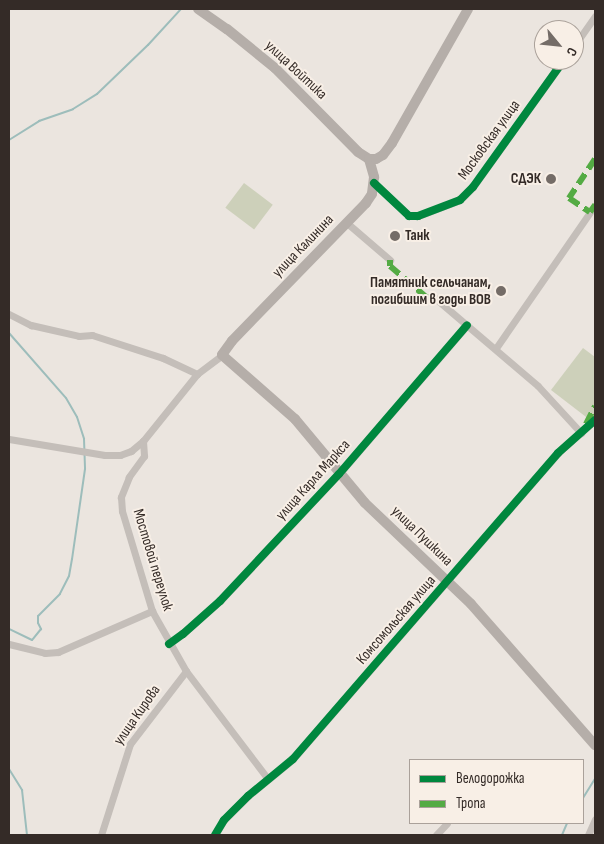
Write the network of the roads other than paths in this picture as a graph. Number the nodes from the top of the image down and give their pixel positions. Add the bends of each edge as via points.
1 (198, 9) edge
2 (468, 9) edge
3 (595, 16) edge
4 (584, 32) edge
5 (557, 70) edge
6 (369, 159) junction
7 (374, 183) junction
8 (590, 212) dead end
9 (347, 222) junction
10 (390, 260) dead end
11 (434, 298) dead end
12 (9, 314) edge
13 (467, 325) junction
14 (496, 348) junction
15 (222, 355) junction
16 (197, 374) junction
17 (595, 420) edge
18 (581, 433) junction
19 (9, 439) edge
20 (143, 441) junction
21 (339, 474) junction
22 (448, 582) junction
23 (152, 611) junction
24 (9, 644) edge
25 (169, 644) junction
26 (186, 671) junction
27 (595, 745) edge
28 (268, 779) junction
29 (595, 819) edge
30 (446, 824) edge
31 (101, 835) edge
32 (215, 835) edge
33 (436, 835) edge
34 (588, 835) edge

1 - 6 main road, улица Войтика via 227,28 275,68 358,152
2 - 6 main road via 392,143 383,155
3 - 4 street
5 - 7 street, Московская улица via 473,187 460,200 418,216 409,216
6 - 7 main road
7 - 9 main road, улица Калинина via 369,199
8 - 14 street
9 - 10 street
9 - 15 main road, улица Калинина
11 - 13 street
12 - 16 street via 31,325 79,336 92,335 163,358
13 - 14 street
13 - 21 street, улица Карла Маркса
14 - 18 street via 538,386
15 - 16 street, улица Калинина
15 - 21 main road, улица Пушкина via 295,419
16 - 20 street, улица Калинина
17 - 18 street, Комсомольская улица
18 - 22 street, Комсомольская улица via 558,453
19 - 20 street, улица Калинина via 95,454 120,455
20 - 23 street, Мостовой переулок via 144,456 124,485 121,497 122,511
21 - 22 main road, улица Пушкина
21 - 25 street, улица Карла Маркса via 220,601
22 - 27 main road, улица Пушкина
22 - 28 street, Комсомольская улица via 293,759
23 - 24 street via 58,652 45,653
23 - 25 street, Мостовой переулок
25 - 26 street, Мостовой переулок
26 - 28 street, Мостовой переулок
26 - 31 street, улица Кирова via 130,744
28 - 32 street, Комсомольская улица via 224,820
29 - 34 street
30 - 33 street

